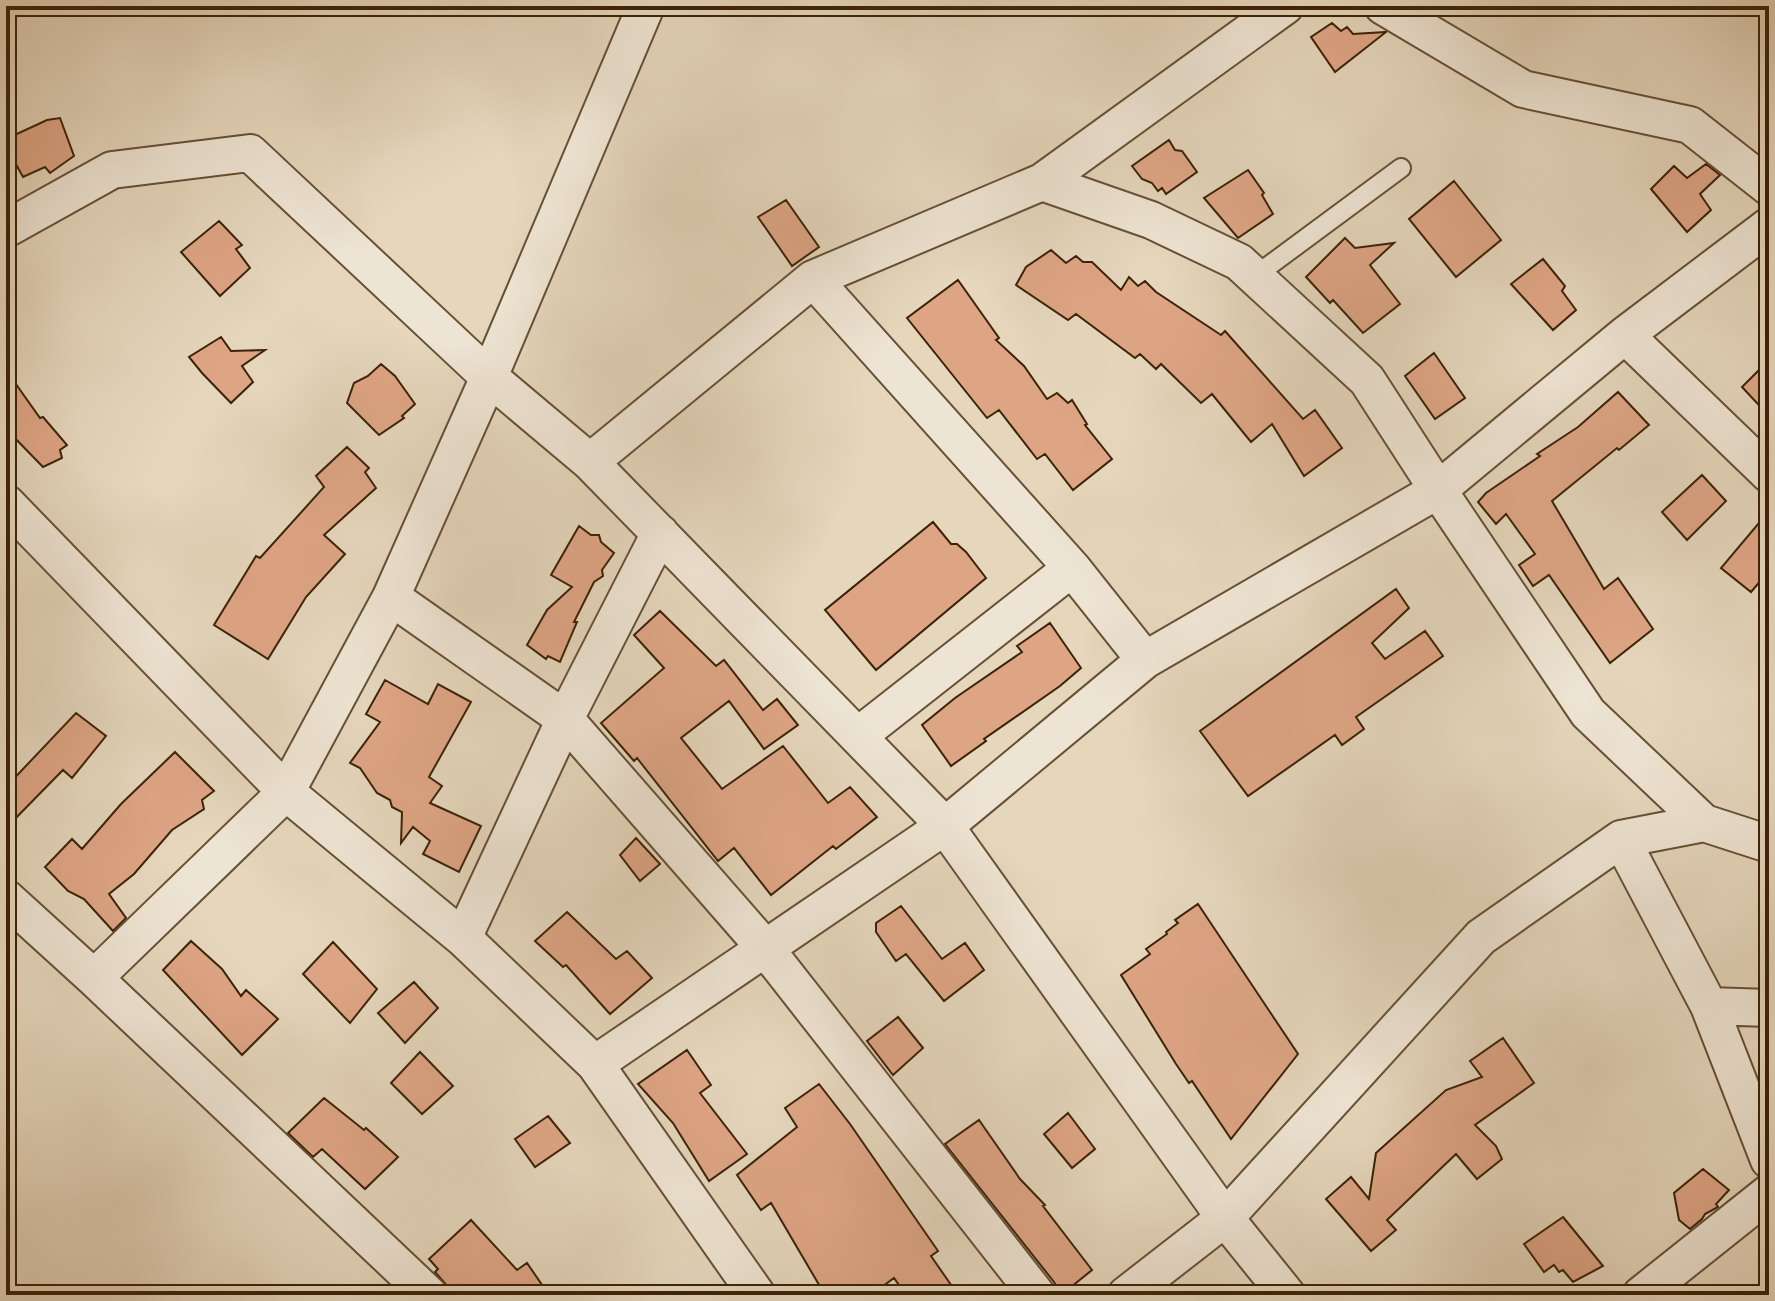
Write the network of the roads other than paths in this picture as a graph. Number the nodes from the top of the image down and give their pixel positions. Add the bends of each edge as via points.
1 (646, 6) edge
2 (1285, 6) edge
3 (1383, 6) edge
4 (1401, 168) dead end
5 (1042, 182) junction
6 (1769, 187) edge
7 (1769, 226) edge
8 (6, 229) edge
9 (1255, 276) junction
10 (813, 279) junction
11 (1625, 335) junction
12 (489, 377) junction
13 (590, 462) junction
14 (1769, 474) edge
15 (1438, 490) junction
16 (6, 503) edge
17 (660, 533) junction
18 (1072, 568) junction
19 (391, 597) junction
20 (1145, 660) junction
21 (565, 719) junction
22 (858, 736) junction
23 (286, 792) junction
24 (1704, 823) junction
25 (945, 826) junction
26 (1621, 839) junction
27 (1769, 844) edge
28 (6, 898) edge
29 (463, 938) junction
30 (765, 948) junction
31 (94, 978) junction
32 (1709, 1006) junction
33 (1769, 1008) edge
34 (595, 1064) junction
35 (1769, 1160) edge
36 (1769, 1193) edge
37 (1225, 1218) junction
38 (429, 1295) edge
39 (757, 1295) edge
40 (1037, 1295) edge
41 (1126, 1295) edge
42 (1287, 1295) edge
43 (1641, 1295) edge

1 - 12 street
2 - 5 street
3 - 6 street via 1523,89 1690,125
4 - 9 lane
5 - 9 street via 1151,220 1239,262
5 - 10 street
7 - 11 street
8 - 12 street via 112,170 250,153
9 - 15 street via 1367,380
10 - 13 street
10 - 18 street
11 - 14 street
11 - 15 street
12 - 13 street
12 - 19 street
13 - 17 street
15 - 20 street
15 - 24 street via 1588,713
16 - 23 street
17 - 21 street
17 - 22 street
18 - 20 street
18 - 22 street
19 - 21 street
19 - 23 street
20 - 25 street
21 - 29 street
21 - 30 street
22 - 25 street
23 - 29 street
23 - 31 street
24 - 26 street
24 - 27 street
25 - 30 street
25 - 37 street
26 - 32 street
26 - 37 street via 1481,937
28 - 31 street
29 - 34 street
30 - 34 street
30 - 40 street
31 - 38 street
32 - 33 street
32 - 35 street
34 - 39 street
36 - 43 street
37 - 41 street
37 - 42 street

